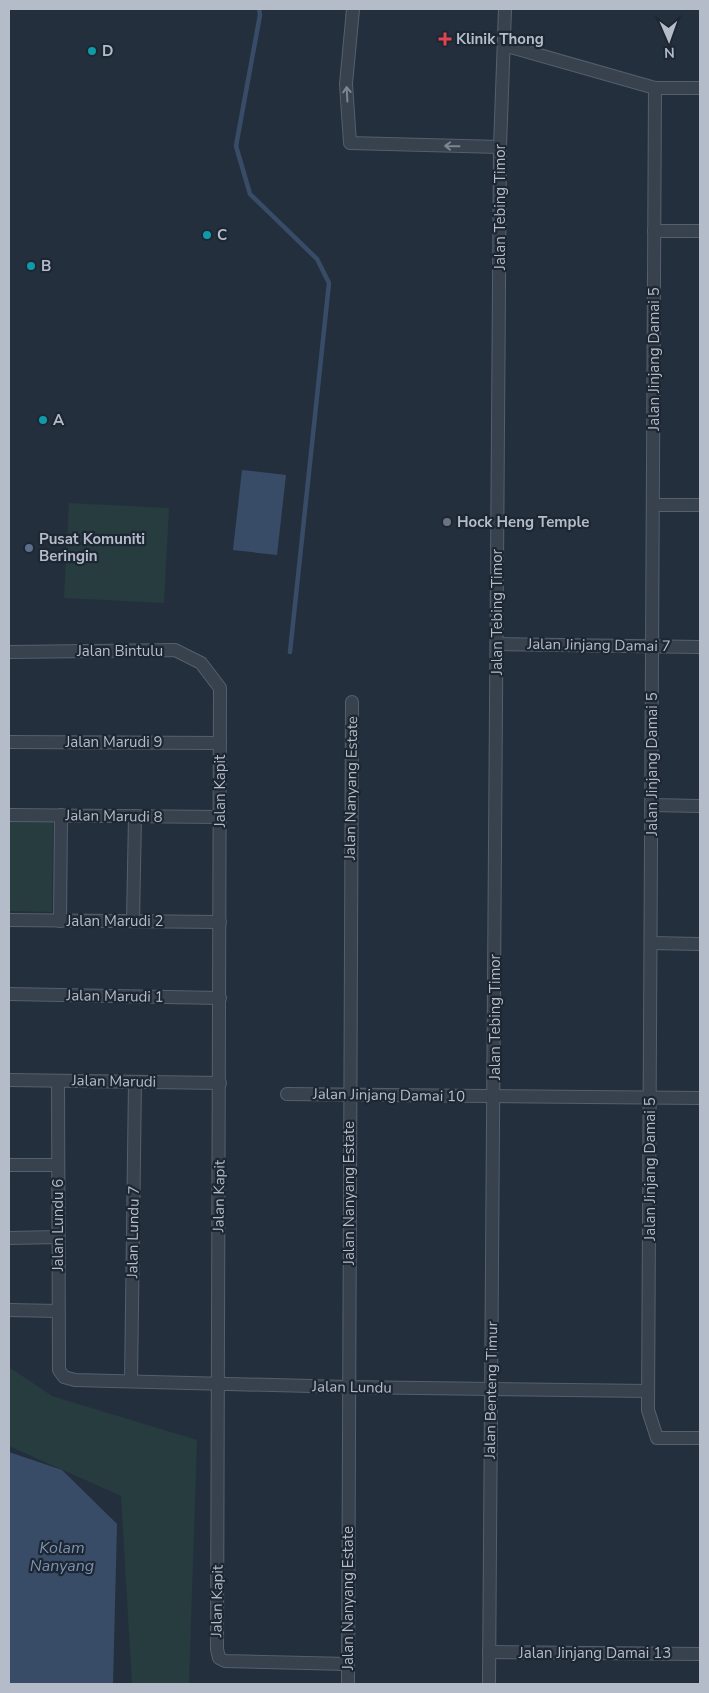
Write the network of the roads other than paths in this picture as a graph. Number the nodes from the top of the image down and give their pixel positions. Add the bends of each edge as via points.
1 (353, 9) edge
2 (505, 9) edge
3 (504, 45) junction
4 (655, 88) junction
5 (700, 88) edge
6 (500, 147) junction
7 (654, 231) junction
8 (700, 232) edge
9 (653, 505) junction
10 (700, 505) edge
11 (497, 644) junction
12 (652, 646) junction
13 (700, 647) edge
14 (9, 652) edge
15 (352, 702) dead end
16 (9, 742) edge
17 (220, 743) junction
18 (652, 805) junction
19 (700, 806) edge
20 (9, 815) edge
21 (61, 815) junction
22 (135, 816) junction
23 (220, 817) junction
24 (9, 920) edge
25 (60, 921) junction
26 (133, 921) junction
27 (220, 922) junction
28 (651, 943) junction
29 (700, 944) edge
30 (9, 994) edge
31 (220, 998) junction
32 (9, 1080) edge
33 (58, 1081) junction
34 (135, 1082) junction
35 (220, 1083) junction
36 (287, 1094) dead end
37 (350, 1094) junction
38 (494, 1096) junction
39 (650, 1098) junction
40 (700, 1098) edge
41 (9, 1165) edge
42 (58, 1165) junction
43 (58, 1237) junction
44 (9, 1238) edge
45 (9, 1310) edge
46 (58, 1311) junction
47 (59, 1370) joint
48 (132, 1381) junction
49 (217, 1385) junction
50 (348, 1388) junction
51 (492, 1390) junction
52 (648, 1391) junction
53 (700, 1438) edge
54 (489, 1652) junction
55 (700, 1654) edge
56 (348, 1664) junction
57 (348, 1684) edge
58 (489, 1684) edge

6 -> 1 street via 350,143 346,84
2 - 3 street, Jalan Tebing Timor
3 - 4 street
3 - 6 street, Jalan Tebing Timor
4 - 5 street
4 - 7 street, Jalan Jinjang Damai 5
6 - 11 street, Jalan Tebing Timor
7 - 8 street
7 - 9 street, Jalan Jinjang Damai 5
9 - 10 street
9 - 12 street, Jalan Jinjang Damai 5
11 - 12 street, Jalan Jinjang Damai 7
11 - 38 street, Jalan Tebing Timor
12 - 13 street, Jalan Jinjang Damai 7
12 - 18 street, Jalan Jinjang Damai 5
14 - 17 street, Jalan Bintulu via 175,650 201,663 220,688
15 - 37 street, Jalan Nanyang Estate
16 - 17 street, Jalan Marudi 9
17 - 23 street, Jalan Kapit
18 - 19 street
18 - 28 street, Jalan Jinjang Damai 5
20 - 21 street, Jalan Marudi 8
21 - 22 street, Jalan Marudi 8
21 - 25 street
22 - 23 street, Jalan Marudi 8
22 - 26 street
23 - 27 street, Jalan Kapit
24 - 25 street, Jalan Marudi 2
25 - 26 street, Jalan Marudi 2
26 - 27 street, Jalan Marudi 2
27 - 31 street, Jalan Kapit
28 - 29 street
28 - 39 street, Jalan Jinjang Damai 5
30 - 31 street, Jalan Marudi 1
31 - 35 street, Jalan Kapit
32 - 33 street, Jalan Marudi
33 - 34 street, Jalan Marudi
33 - 42 street, Jalan Lundu 6
34 - 35 street, Jalan Marudi
34 - 48 street, Jalan Lundu 7
35 - 49 street, Jalan Kapit
36 - 37 street, Jalan Jinjang Damai 10
37 - 38 street, Jalan Jinjang Damai 10
37 - 50 street, Jalan Nanyang Estate
38 - 39 street, Jalan Jinjang Damai 10
38 - 51 street, Jalan Benteng Timur
39 - 40 street, Jalan Jinjang Damai 10
39 - 52 street, Jalan Jinjang Damai 5
41 - 42 street
42 - 43 street, Jalan Lundu 6
43 - 44 street
43 - 46 street, Jalan Lundu 6
45 - 46 street
46 - 47 street, Jalan Lundu 6
47 - 48 street, Jalan Lundu via 64,1377 75,1380
48 - 49 street, Jalan Lundu
49 - 50 street, Jalan Lundu
49 - 56 street, Jalan Kapit via 219,1658 225,1661
50 - 51 street, Jalan Lundu
50 - 56 street, Jalan Nanyang Estate
51 - 52 street, Jalan Lundu
51 - 54 street, Jalan Benteng Timur
52 - 53 street, Jalan Jinjang Damai 5 via 648,1410 657,1438
54 - 55 street, Jalan Jinjang Damai 13
54 - 58 street, Jalan Benteng Timur
56 - 57 street, Jalan Nanyang Estate

